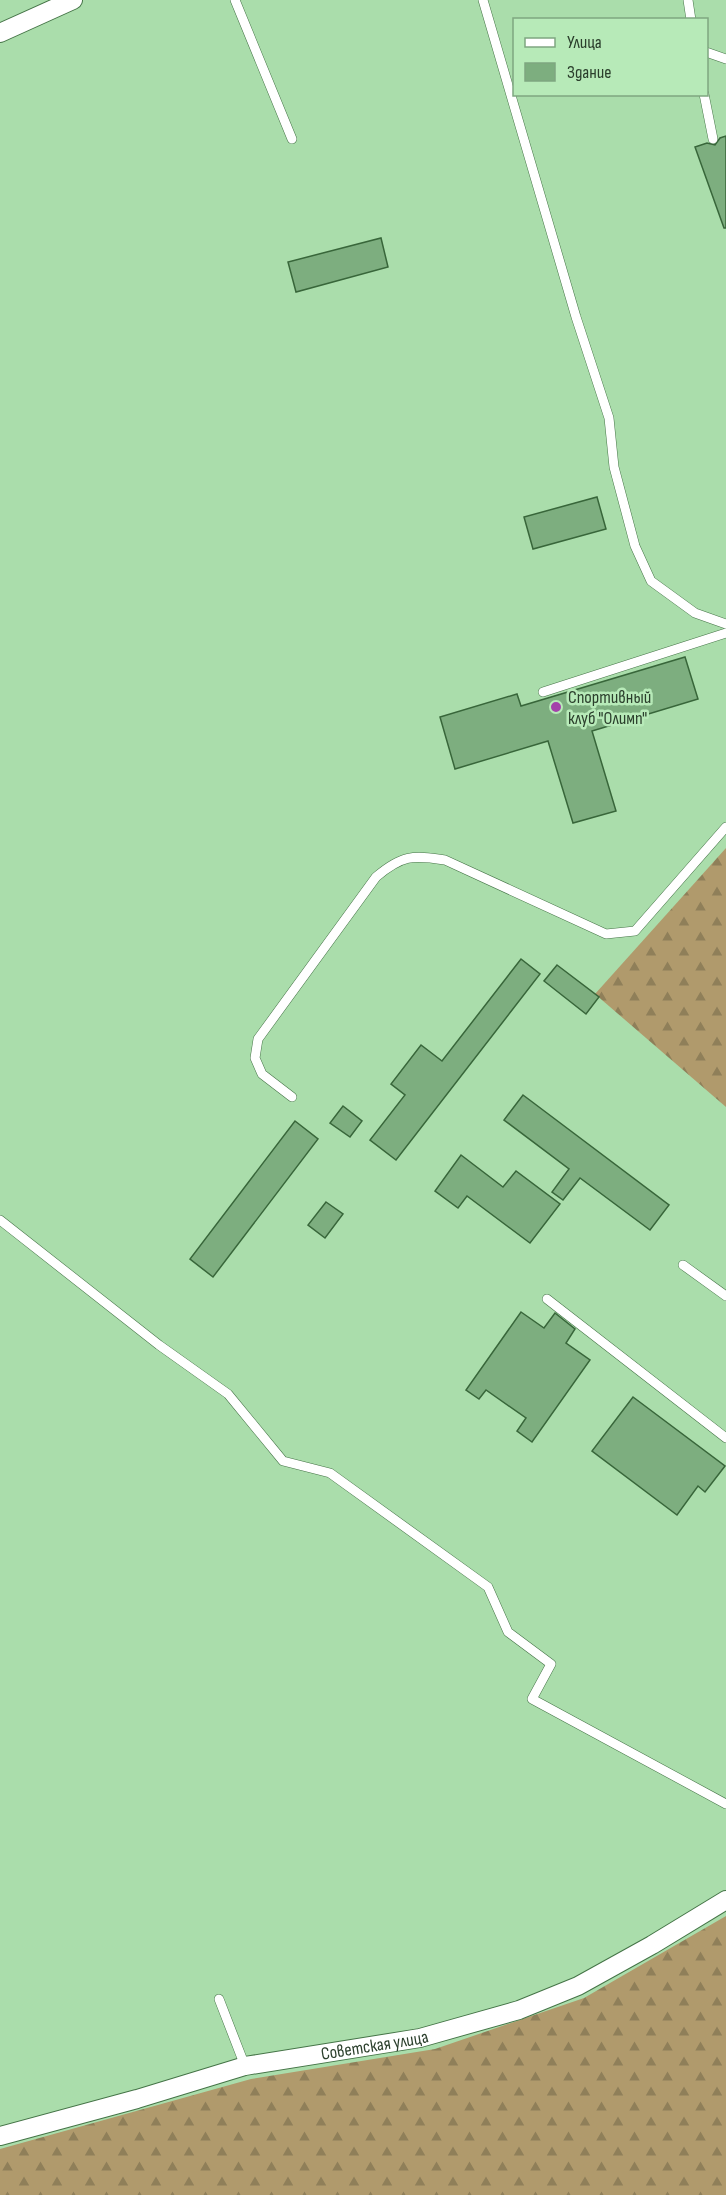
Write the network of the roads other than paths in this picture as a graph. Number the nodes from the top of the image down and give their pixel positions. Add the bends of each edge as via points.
1 (73, 0) edge
2 (235, 0) edge
3 (483, 0) edge
4 (688, 0) edge
5 (691, 18) edge
6 (0, 33) edge
7 (708, 53) edge
8 (726, 59) edge
9 (704, 96) edge
10 (292, 139) dead end
11 (713, 139) dead end
12 (726, 624) edge
13 (726, 633) edge
14 (543, 692) dead end
15 (726, 826) edge
16 (292, 1097) dead end
17 (0, 1220) edge
18 (683, 1265) dead end
19 (726, 1296) edge
20 (547, 1299) dead end
21 (726, 1438) edge
22 (726, 1804) edge
23 (726, 1900) edge
24 (219, 1999) dead end
25 (245, 2066) junction
26 (0, 2136) edge

1 - 6 street
2 - 10 lane
3 - 12 lane via 572,306 609,418 614,467 635,546 651,581 695,613
4 - 5 lane
7 - 8 lane
9 - 11 lane
13 - 14 lane
15 - 16 lane via 635,931 606,934 445,860 420,856 394,862 376,878 258,1039 255,1058 261,1074
17 - 22 lane via 228,1394 283,1461 330,1473 488,1587 508,1632 550,1664 532,1698
18 - 19 lane
20 - 21 lane
23 - 25 street, Советская улица via 578,1986 519,2010 420,2037
24 - 25 lane
25 - 26 street, Советская улица

